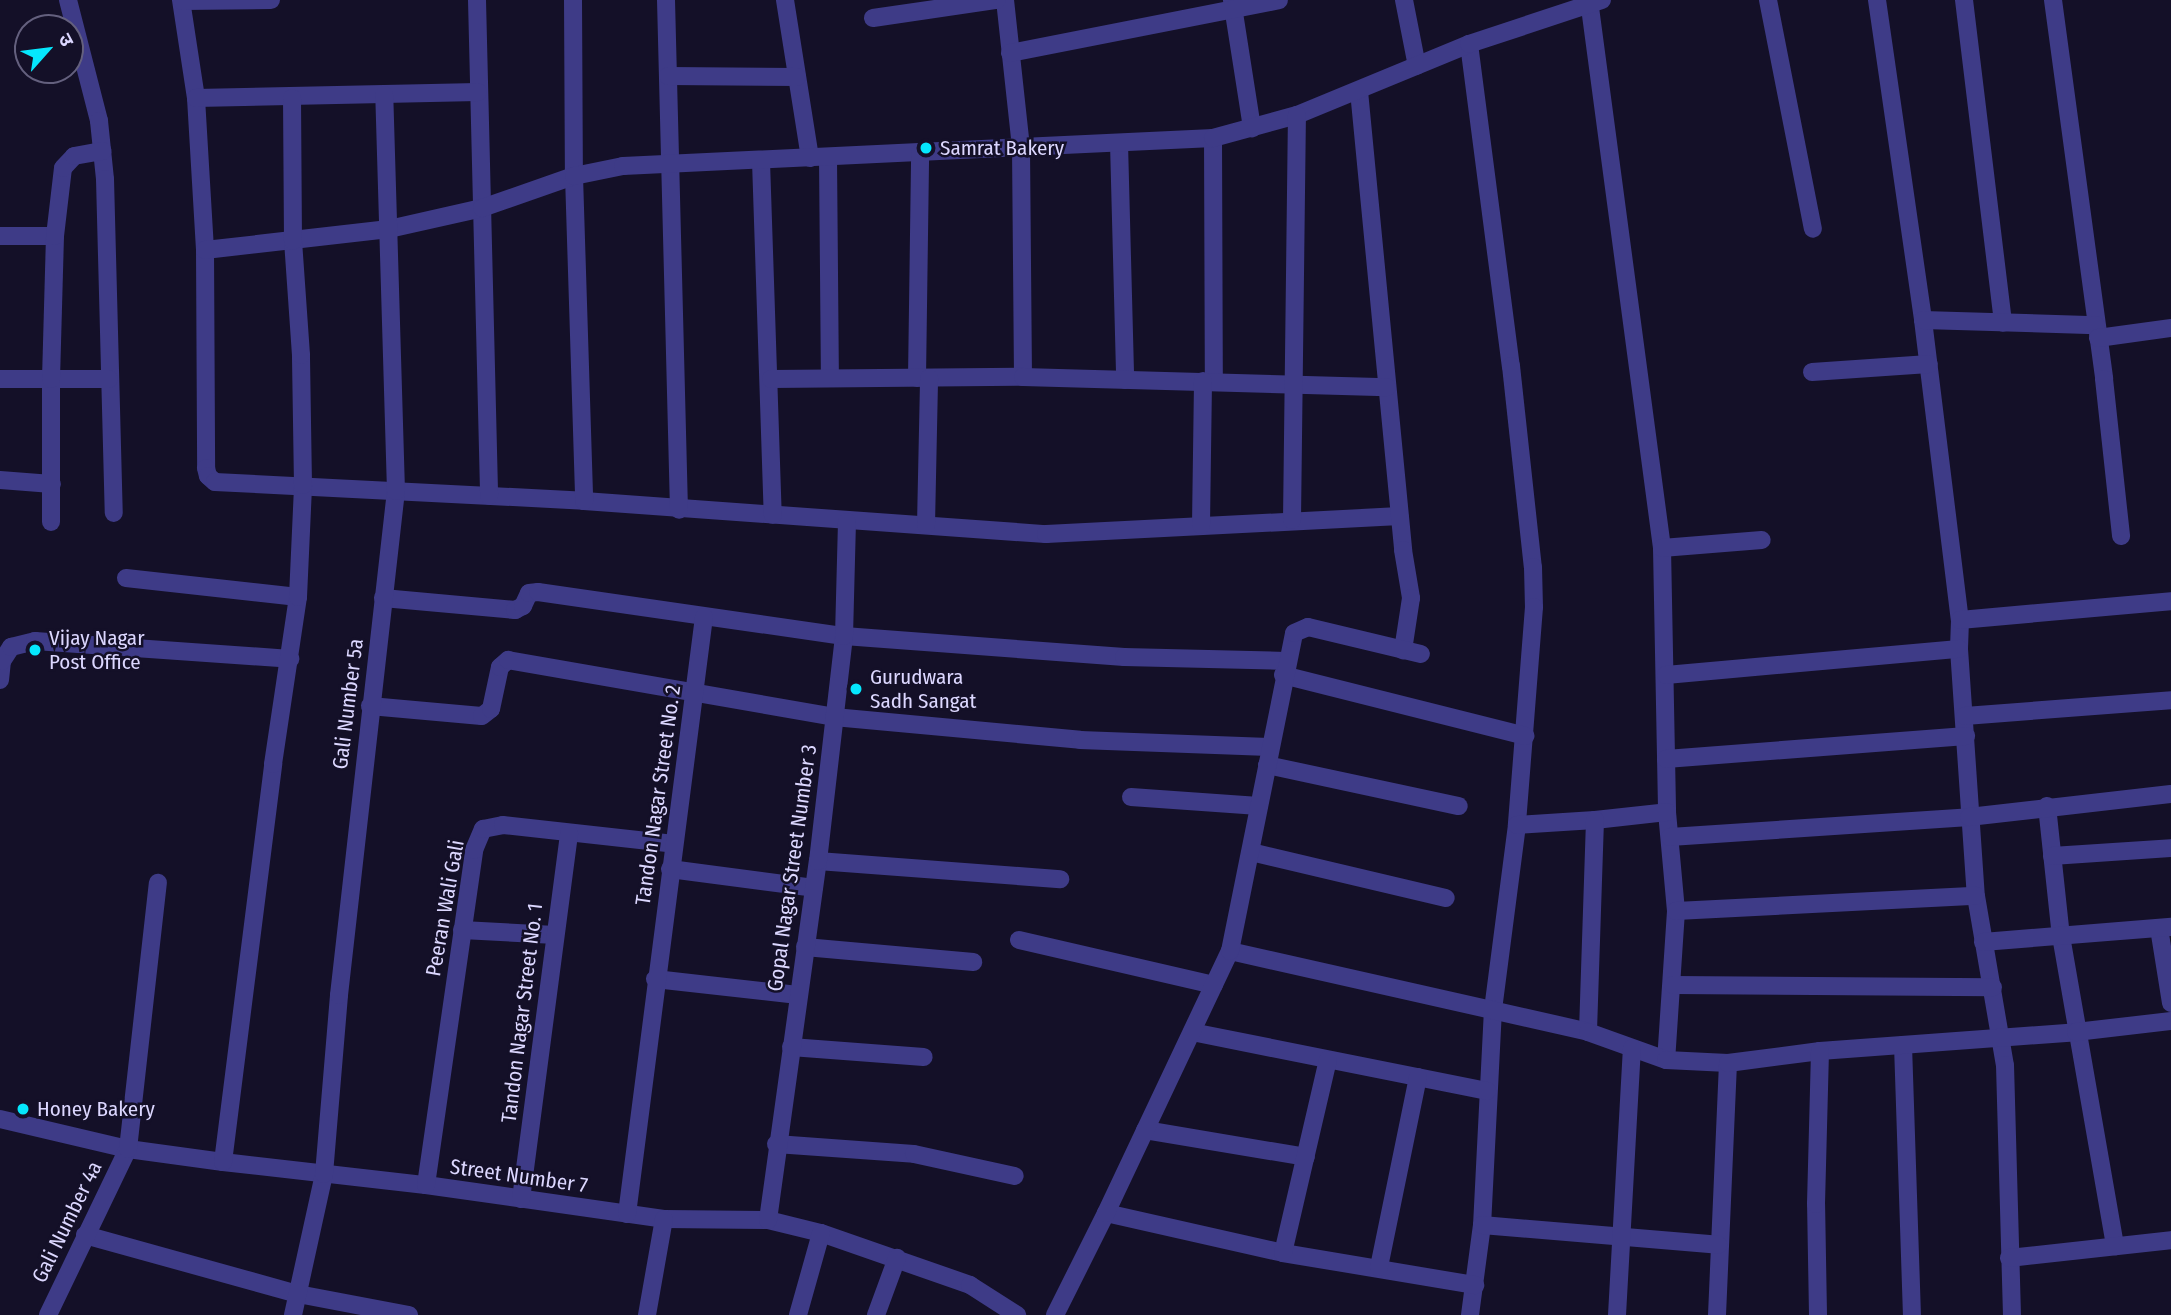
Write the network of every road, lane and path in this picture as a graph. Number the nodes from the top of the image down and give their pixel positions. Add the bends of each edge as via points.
1 (68, 0) edge
2 (181, 0) edge
3 (271, 0) edge
4 (477, 0) edge
5 (573, 0) edge
6 (666, 0) edge
7 (785, 0) edge
8 (997, 0) edge
9 (1005, 0) edge
10 (1279, 0) edge
11 (1404, 0) edge
12 (1768, 0) edge
13 (1877, 0) edge
14 (1964, 0) edge
15 (2053, 0) edge
16 (1594, 1) edge
17 (1233, 6) edge
18 (873, 18) dead end
19 (1469, 44) junction
20 (1010, 52) junction
21 (1417, 66) junction
22 (668, 76) junction
23 (797, 77) junction
24 (1359, 91) junction
25 (478, 92) junction
26 (384, 95) junction
27 (196, 98) junction
28 (292, 98) junction
29 (1297, 115) junction
30 (1252, 128) junction
31 (1213, 138) junction
32 (1119, 143) junction
33 (1021, 148) junction
34 (103, 151) junction
35 (920, 153) junction
36 (819, 158) junction
37 (761, 161) junction
38 (668, 162) junction
39 (574, 176) junction
40 (482, 208) junction
41 (389, 229) junction
42 (1813, 229) dead end
43 (0, 236) edge
44 (55, 236) junction
45 (293, 241) junction
46 (205, 250) junction
47 (1923, 320) junction
48 (2003, 323) junction
49 (2171, 328) edge
50 (2097, 332) junction
51 (1929, 364) junction
52 (1812, 372) dead end
53 (830, 377) junction
54 (1023, 377) junction
55 (923, 378) junction
56 (0, 379) edge
57 (51, 379) junction
58 (109, 379) junction
59 (771, 379) junction
60 (1125, 380) junction
61 (1208, 381) junction
62 (1293, 385) junction
63 (1387, 387) junction
64 (0, 480) edge
65 (52, 484) junction
66 (303, 485) junction
67 (396, 491) junction
68 (489, 496) junction
69 (584, 501) junction
70 (679, 510) junction
71 (114, 513) dead end
72 (773, 515) junction
73 (1400, 516) junction
74 (1292, 520) junction
75 (51, 522) dead end
76 (847, 522) junction
77 (926, 524) junction
78 (1202, 526) junction
79 (2121, 536) dead end
80 (1762, 540) dead end
81 (1662, 548) junction
82 (126, 578) dead end
83 (298, 597) junction
84 (383, 598) junction
85 (2171, 601) edge
86 (704, 617) junction
87 (1960, 620) junction
88 (844, 636) junction
89 (1959, 649) junction
90 (1403, 650) junction
91 (1421, 654) dead end
92 (290, 659) junction
93 (1285, 668) junction
94 (1666, 675) junction
95 (0, 680) edge
96 (696, 692) junction
97 (2171, 700) edge
98 (370, 706) junction
99 (1965, 716) junction
100 (834, 717) junction
101 (1525, 736) junction
102 (1966, 736) junction
103 (1269, 747) junction
104 (1666, 759) junction
105 (1267, 765) junction
106 (2171, 794) edge
107 (1131, 797) dead end
108 (1259, 806) junction
109 (1459, 806) dead end
110 (2047, 806) junction
111 (1667, 813) junction
112 (1969, 817) junction
113 (1595, 820) junction
114 (1517, 825) junction
115 (569, 833) junction
116 (1670, 837) junction
117 (674, 844) junction
118 (2171, 848) edge
119 (1251, 852) junction
120 (2052, 856) junction
121 (818, 861) junction
122 (670, 869) junction
123 (1060, 879) dead end
124 (158, 883) dead end
125 (814, 888) junction
126 (1976, 896) junction
127 (1446, 898) dead end
128 (1676, 911) junction
129 (2165, 928) edge
130 (462, 930) junction
131 (555, 935) junction
132 (2061, 936) junction
133 (1019, 940) dead end
134 (1983, 942) junction
135 (805, 947) junction
136 (1230, 951) junction
137 (973, 962) dead end
138 (655, 979) junction
139 (1214, 985) junction
140 (1673, 985) junction
141 (1993, 987) junction
142 (798, 995) junction
143 (2171, 1003) edge
144 (1493, 1009) junction
145 (2171, 1021) edge
146 (1192, 1032) junction
147 (1588, 1032) junction
148 (2076, 1032) junction
149 (2001, 1038) junction
150 (1903, 1045) junction
151 (790, 1047) junction
152 (1632, 1048) junction
153 (1820, 1051) junction
154 (923, 1057) dead end
155 (1328, 1060) junction
156 (1666, 1060) junction
157 (1728, 1063) junction
158 (1418, 1077) junction
159 (1487, 1091) junction
160 (0, 1119) edge
161 (1145, 1130) junction
162 (776, 1144) junction
163 (128, 1149) junction
164 (1306, 1157) junction
165 (223, 1161) junction
166 (324, 1174) junction
167 (1015, 1176) dead end
168 (426, 1185) junction
169 (521, 1199) junction
170 (1106, 1213) junction
171 (627, 1214) junction
172 (664, 1219) junction
173 (768, 1220) junction
174 (1482, 1225) junction
175 (821, 1233) junction
176 (85, 1235) junction
177 (1622, 1236) junction
178 (2171, 1240) edge
179 (1718, 1245) junction
180 (2115, 1246) junction
181 (1283, 1253) junction
182 (897, 1258) junction
183 (2009, 1258) junction
184 (1379, 1267) junction
185 (1475, 1285) junction
186 (298, 1294) junction
187 (48, 1315) edge
188 (293, 1315) edge
189 (409, 1315) edge
190 (647, 1315) edge
191 (798, 1315) edge
192 (876, 1315) edge
193 (1017, 1315) edge
194 (1055, 1315) edge
195 (1471, 1315) edge
196 (1617, 1315) edge
197 (1717, 1315) edge
198 (1818, 1315) edge
199 (1913, 1315) edge
200 (2012, 1315) edge

1 - 34 street
2 - 3 street
2 - 27 street
4 - 25 street
5 - 39 street
6 - 22 street
7 - 23 street
8 - 18 street
9 - 20 street
10 - 17 street
11 - 21 street
12 - 42 street
13 - 47 street
14 - 48 street
15 - 50 street
16 - 19 street
16 - 81 street
17 - 20 street
17 - 30 street
19 - 21 street
19 - 101 street via 1533,568
20 - 33 street
21 - 24 street
22 - 23 street
22 - 38 street
23 - 36 street
24 - 29 street
24 - 63 street
25 - 26 street
25 - 40 street
26 - 28 street
26 - 41 street, Gali Number 5a
27 - 28 street
27 - 46 street
28 - 45 street
29 - 30 street
29 - 62 street
30 - 31 street
31 - 32 street
31 - 61 street
32 - 33 street
32 - 60 street
33 - 35 street
33 - 54 street
34 - 44 street via 67,160
34 - 58 street
35 - 36 street
35 - 55 street
36 - 37 street
36 - 53 street
37 - 38 street
37 - 59 street
38 - 39 street
38 - 70 street
39 - 40 street
39 - 69 street
40 - 41 street
40 - 68 street
41 - 45 street
41 - 67 street, Gali Number 5a
43 - 44 street
44 - 57 street
45 - 46 street
45 - 66 street
46 - 66 street via 208,476 225,484
47 - 48 street
47 - 51 street
48 - 50 street
49 - 50 street
50 - 79 street
51 - 52 street
51 - 87 street
53 - 55 street
53 - 59 street
54 - 55 street
54 - 60 street
55 - 77 street
56 - 57 street
57 - 58 street
57 - 65 street
58 - 71 street
59 - 72 street
60 - 61 street
61 - 62 street
61 - 78 street
62 - 63 street
62 - 74 street
63 - 73 street
64 - 65 street
65 - 75 street
66 - 67 street
66 - 83 street
67 - 68 street
67 - 84 street, Gali Number 5a
68 - 69 street
69 - 70 street
70 - 72 street
72 - 76 street
73 - 74 street
73 - 90 street via 1411,598
74 - 78 street
76 - 77 street
76 - 88 street, Gopal Nagar Street Number 3
77 - 78 street via 1046,534
80 - 81 street
81 - 94 street
82 - 83 street
83 - 92 street
84 - 86 street via 514,610 523,606 529,593 538,592
84 - 98 street, Gali Number 5a
85 - 87 street
86 - 88 street
86 - 96 street, Tandon Nagar Street No. 2
87 - 89 street
88 - 93 street
88 - 100 street, Gopal Nagar Street Number 3
89 - 94 street
89 - 99 street
90 - 91 street
90 - 93 street via 1308,627 1294,633
92 - 95 street via 35,641 11,647 2,661
92 - 165 street
93 - 101 street
93 - 103 street
94 - 104 street
96 - 98 street via 508,660 500,667 491,709 482,716
96 - 100 street
96 - 117 street, Tandon Nagar Street No. 2
97 - 99 street
98 - 166 street, Gali Number 5a
99 - 102 street
100 - 103 street via 1080,740
100 - 121 street, Gopal Nagar Street Number 3
101 - 114 street
102 - 104 street
102 - 112 street
103 - 105 street
104 - 111 street
105 - 108 street
105 - 109 street
106 - 110 street
107 - 108 street
108 - 119 street
110 - 112 street
110 - 120 street
111 - 113 street
111 - 116 street
112 - 116 street
112 - 126 street
113 - 114 street
113 - 147 street
114 - 144 street
115 - 117 street, Peeran Wali Gali
115 - 130 street, Peeran Wali Gali via 503,825 483,829 474,850
115 - 131 street, Tandon Nagar Street No. 1
116 - 128 street
117 - 122 street, Tandon Nagar Street No. 2
118 - 120 street
119 - 127 street
119 - 136 street
120 - 132 street
121 - 123 street
121 - 125 street, Gopal Nagar Street Number 3
122 - 125 street
122 - 138 street, Tandon Nagar Street No. 2
124 - 163 street
125 - 135 street, Gopal Nagar Street Number 3
126 - 128 street
126 - 134 street
128 - 140 street
129 - 132 street
129 - 143 street
130 - 131 street
130 - 168 street, Peeran Wali Gali
131 - 169 street, Tandon Nagar Street No. 1
132 - 134 street
132 - 148 street
133 - 139 street
134 - 141 street
135 - 137 street
135 - 142 street, Gopal Nagar Street Number 3
136 - 139 street
136 - 144 street
138 - 142 street
138 - 171 street, Tandon Nagar Street No. 2
139 - 146 street
140 - 141 street
140 - 156 street
141 - 149 street
142 - 151 street, Gopal Nagar Street Number 3
144 - 147 street
144 - 159 street
145 - 148 street
146 - 155 street
146 - 161 street
147 - 152 street
148 - 149 street
148 - 180 street
149 - 150 street
149 - 183 street via 2006,1065
150 - 153 street
150 - 199 street
151 - 154 street
151 - 162 street, Gopal Nagar Street Number 3
152 - 156 street
152 - 177 street
153 - 157 street
153 - 198 street
155 - 158 street
155 - 164 street
156 - 157 street
157 - 179 street
158 - 159 street
158 - 184 street
159 - 174 street
160 - 163 street, Street Number 7
161 - 164 street
161 - 170 street
162 - 167 street via 914,1154
162 - 173 street, Gopal Nagar Street Number 3
163 - 165 street, Street Number 7
163 - 176 street, Gali Number 4a
164 - 181 street
165 - 166 street, Street Number 7
166 - 168 street, Street Number 7
166 - 186 street, Gali Number 5a
168 - 169 street, Street Number 7
169 - 171 street, Street Number 7
170 - 181 street
170 - 194 street
171 - 172 street, Street Number 7
172 - 173 street, Street Number 7
172 - 190 street
173 - 175 street, Street Number 7
174 - 177 street
174 - 185 street
175 - 182 street, Street Number 7
175 - 191 street
176 - 186 street
176 - 187 street, Gali Number 4a
177 - 179 street
177 - 196 street
178 - 180 street
179 - 197 street
180 - 183 street
181 - 184 street
182 - 192 street
182 - 193 street, Street Number 7 via 970,1285
183 - 200 street
184 - 185 street
185 - 195 street
186 - 188 street, Gali Number 5a
186 - 189 street

